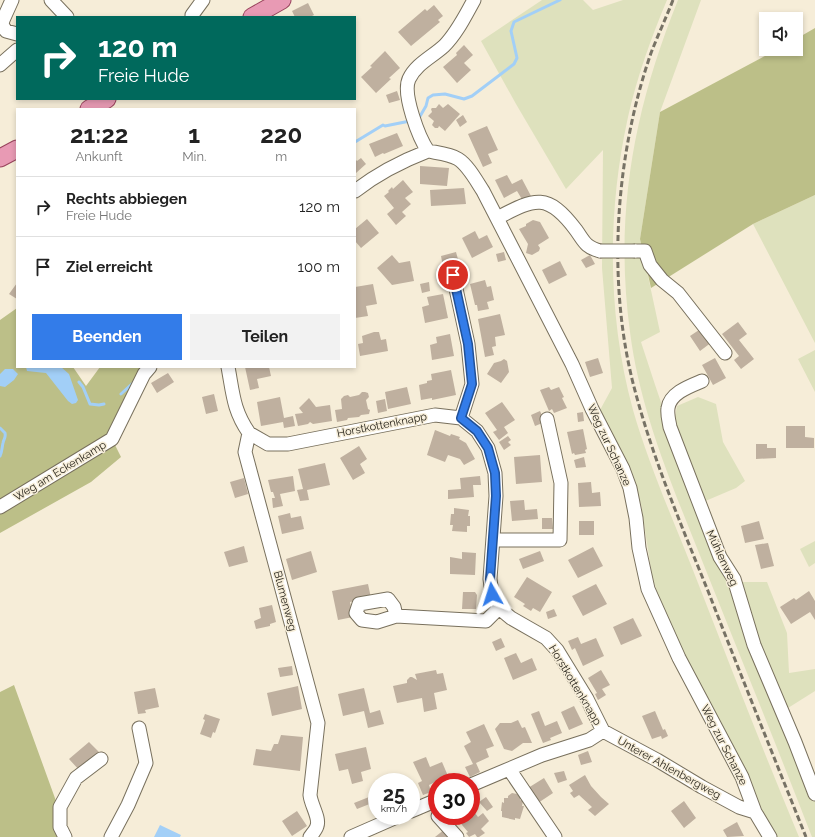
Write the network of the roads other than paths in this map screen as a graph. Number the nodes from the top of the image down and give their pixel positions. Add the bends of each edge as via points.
1 (12, 0) edge
2 (51, 0) edge
3 (203, 0) edge
4 (282, 0) edge
5 (474, 0) edge
6 (66, 16) edge
7 (192, 16) edge
8 (254, 16) edge
9 (16, 34) edge
10 (16, 51) edge
11 (0, 65) edge
12 (105, 100) edge
13 (91, 108) edge
14 (16, 150) edge
15 (428, 151) junction
16 (0, 158) edge
17 (356, 190) edge
18 (497, 218) junction
19 (453, 275) dead end
20 (725, 352) dead end
21 (149, 368) edge
22 (228, 368) edge
23 (702, 380) dead end
24 (461, 418) junction
25 (547, 419) dead end
26 (248, 434) junction
27 (0, 507) edge
28 (493, 540) junction
29 (499, 608) junction
30 (396, 616) dead end
31 (139, 728) dead end
32 (603, 731) junction
33 (101, 759) dead end
34 (508, 769) junction
35 (480, 781) edge
36 (815, 794) edge
37 (755, 812) junction
38 (379, 825) edge
39 (447, 825) edge
40 (64, 837) edge
41 (111, 837) edge
42 (310, 837) edge
43 (352, 837) edge
44 (457, 837) edge
45 (555, 837) edge
46 (770, 837) edge

1 - 9 street via 2,25 6,30
2 - 6 street
3 - 7 street
4 - 8 main road
5 - 15 street via 458,29 444,46 415,70 408,80 412,113
10 - 11 street
12 - 13 main road
14 - 16 main road
15 - 17 street via 405,160
15 - 18 street, Weg zur Schanze via 459,160 473,175
18 - 20 street, bridge via 526,204 544,202 560,213 591,249 645,251 650,265 662,280 678,293
18 - 37 street, Weg zur Schanze via 623,469 630,488 648,589 679,658 742,777
19 - 24 street via 468,344 472,384
21 - 27 street, Weg am Eckenkamp via 112,439
22 - 26 street via 235,409
23 - 36 street, Mühlenweg via 686,388 670,402 670,427 720,557 734,579 754,645
24 - 26 street, Horstkottenknapp via 435,415 288,444 268,444
24 - 28 street, Horstkottenknapp via 477,431 488,448 495,473
25 - 28 street via 561,483 560,540
26 - 42 street, Blumenweg via 245,452 318,723 310,795 318,822
28 - 29 street, Horstkottenknapp via 490,579 492,594
29 - 30 street via 486,621
29 - 32 street, Horstkottenknapp via 546,638 557,650
31 - 41 street via 146,762
32 - 34 street via 589,740
32 - 37 street, Unterer Ahlenbergweg via 739,807
33 - 40 street via 76,778 60,807 60,827
34 - 35 street
34 - 45 street
37 - 46 street, Weg zur Schanze
38 - 43 street
39 - 44 street

